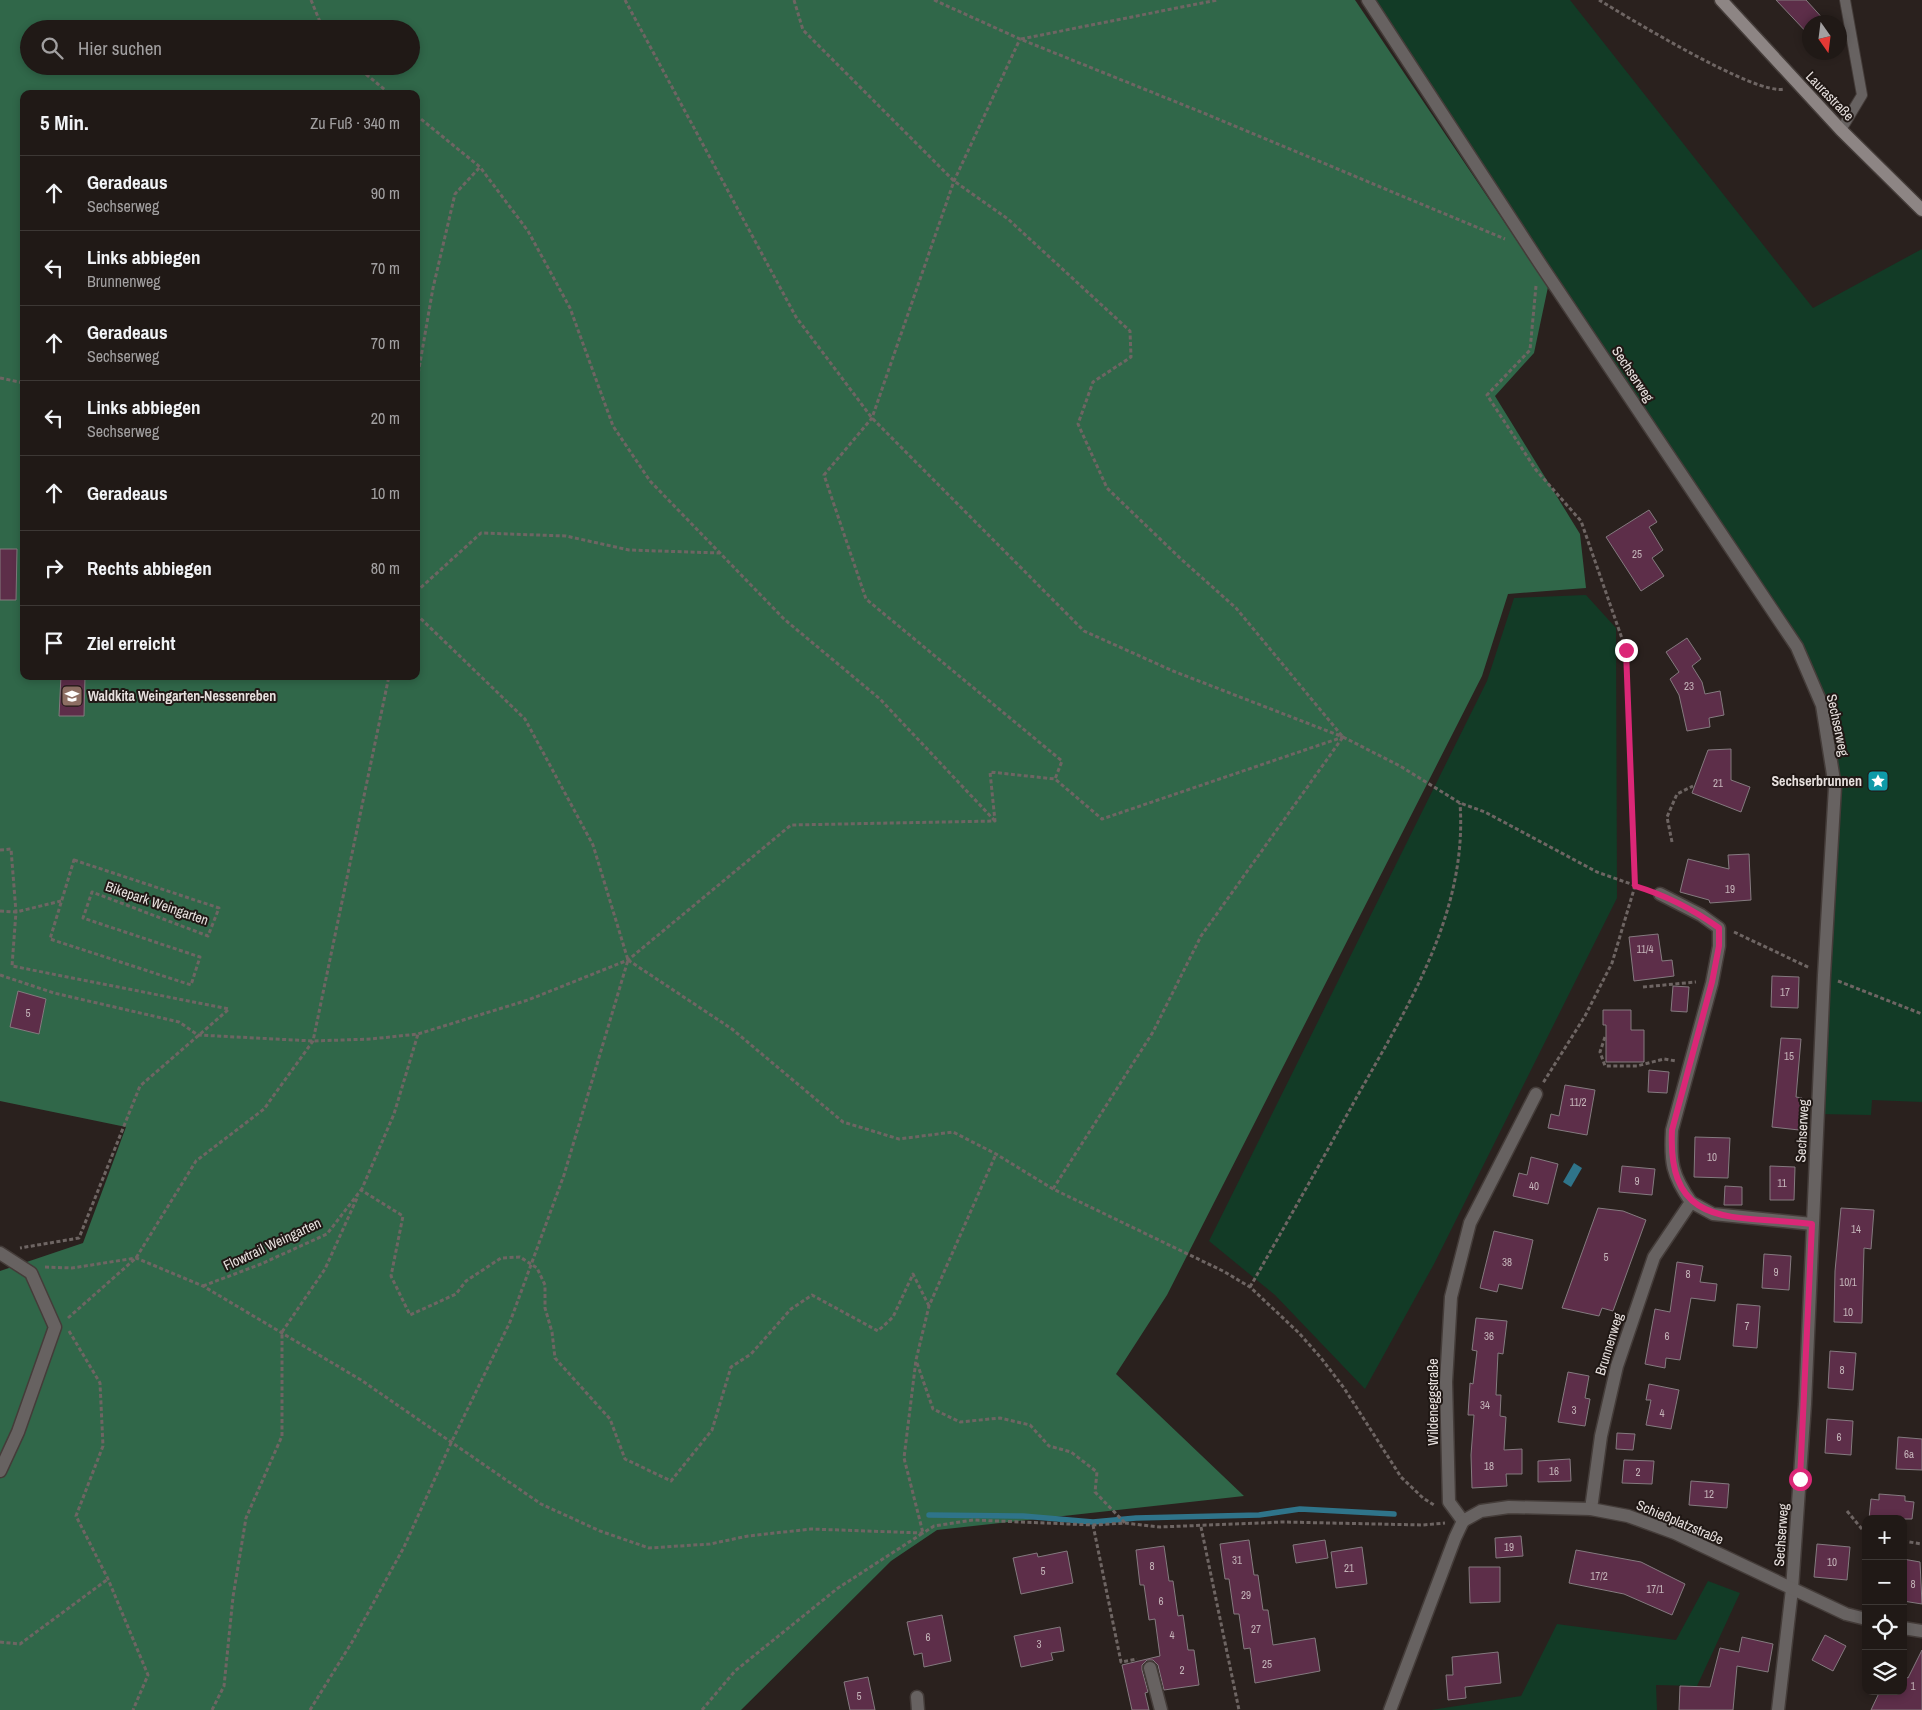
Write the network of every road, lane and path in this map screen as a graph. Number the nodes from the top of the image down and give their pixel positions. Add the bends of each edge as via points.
1 (311, 0) edge
2 (625, 0) edge
3 (794, 0) edge
4 (934, 0) edge
5 (1217, 0) edge
6 (1368, 0) edge
7 (1599, 0) edge
8 (1720, 0) edge
9 (1845, 0) edge
10 (319, 20) edge
11 (1020, 40) junction
12 (367, 75) edge
13 (1798, 85) junction
14 (385, 90) edge
15 (420, 118) edge
16 (1841, 130) junction
17 (480, 167) junction
18 (954, 181) junction
19 (1922, 210) edge
20 (1508, 241) dead end
21 (1539, 262) junction
22 (420, 363) edge
23 (0, 378) edge
24 (20, 382) edge
25 (872, 418) junction
26 (719, 553) junction
27 (420, 588) edge
28 (420, 618) edge
29 (389, 680) edge
30 (1343, 737) junction
31 (1055, 779) junction
32 (1693, 786) dead end
33 (1460, 802) junction
34 (995, 821) junction
35 (1672, 842) dead end
36 (0, 850) edge
37 (1635, 886) junction
38 (1660, 894) joint
39 (61, 901) junction
40 (0, 911) edge
41 (16, 912) junction
42 (1743, 934) dead end
43 (628, 960) junction
44 (1811, 969) dead end
45 (0, 975) edge
46 (1839, 981) dead end
47 (1712, 982) junction
48 (1643, 986) dead end
49 (1922, 1014) edge
50 (418, 1034) junction
51 (198, 1035) junction
52 (1605, 1037) dead end
53 (313, 1041) junction
54 (1689, 1064) junction
55 (1536, 1094) joint
56 (996, 1154) junction
57 (361, 1190) junction
58 (1053, 1190) junction
59 (1691, 1202) junction
60 (1812, 1224) junction
61 (18, 1249) dead end
62 (0, 1253) edge
63 (136, 1258) junction
64 (531, 1264) junction
65 (31, 1273) junction
66 (203, 1286) junction
67 (1250, 1288) junction
68 (929, 1306) junction
69 (64, 1322) dead end
70 (68, 1330) dead end
71 (282, 1332) junction
72 (916, 1360) junction
73 (451, 1443) junction
74 (0, 1471) edge
75 (1439, 1507) dead end
76 (1591, 1508) junction
77 (1847, 1510) dead end
78 (1463, 1521) junction
79 (1125, 1523) junction
80 (1093, 1525) junction
81 (1201, 1527) junction
82 (1862, 1529) edge
83 (923, 1533) junction
84 (1907, 1542) edge
85 (1922, 1544) edge
86 (108, 1579) junction
87 (1792, 1589) junction
88 (1862, 1618) edge
89 (1907, 1629) edge
90 (1922, 1631) edge
91 (0, 1642) edge
92 (1138, 1659) dead end
93 (1150, 1668) dead end
94 (916, 1696) dead end
95 (133, 1710) edge
96 (212, 1710) edge
97 (310, 1710) edge
98 (702, 1710) edge
99 (918, 1710) edge
100 (1161, 1710) edge
101 (1240, 1710) edge
102 (1390, 1710) edge
103 (1778, 1710) edge

1 - 10 path
2 - 25 path via 796,317
3 - 18 path via 803,30
4 - 11 path
5 - 11 path
6 - 21 street, Sechserweg
7 - 13 path via 1678,47 1750,81 1778,90
8 - 13 street, Laurastraße
9 - 16 lane via 1862,95
11 - 18 path
11 - 20 path
12 - 14 path
13 - 16 street, Laurastraße
15 - 17 path
16 - 19 street, Laurastraße
17 - 22 path via 455,194
17 - 26 path via 528,231 570,308 613,426 650,481
18 - 25 path
18 - 30 path via 1008,219 1130,330 1131,357 1093,382 1078,424 1107,488 1236,608
21 - 37 path via 1530,350 1487,395 1536,470 1581,521 1626,650
21 - 60 street, Sechserweg via 1797,647 1822,705 1836,787
23 - 24 path
25 - 30 path via 1084,631 1173,671
25 - 31 path via 824,475 866,599 1062,762
26 - 27 path via 629,550 566,536 481,533
26 - 34 path via 784,619 880,699
28 - 43 path via 525,720 593,844
29 - 53 path
30 - 31 path via 1102,819
30 - 33 path
30 - 58 path via 1202,936 1153,1032
31 - 34 path via 990,772
32 - 35 path via 1677,794 1667,817
33 - 37 path via 1485,812 1596,872
33 - 67 path via 1458,864 1442,933 1405,1012
34 - 43 path via 791,825
36 - 41 path via 11,849
37 - 38 path
37 - 55 path via 1612,963 1585,1016
38 - 47 street via 1719,928
39 - 39 path, Bikepark Weingarten via 50,940 191,985 200,957 83,918 92,892 208,936 219,908 74,860
39 - 41 path
40 - 41 path
41 - 51 path via 12,966 229,1009
42 - 44 path
43 - 50 path via 528,1000
43 - 56 path via 732,1029 843,1122 900,1139 953,1132
43 - 64 path via 564,1175
45 - 51 path via 54,993 179,1022
46 - 49 path
47 - 48 path via 1686,981
47 - 54 street
50 - 53 path
50 - 57 path via 394,1114
51 - 53 path
51 - 61 path via 140,1086 79,1238
52 - 54 path via 1600,1052 1605,1066 1637,1066 1664,1059
53 - 63 path via 264,1109 196,1161
54 - 59 street via 1672,1130 1670,1155 1677,1181
55 - 78 street, Wildeneggstraße via 1470,1223 1451,1297 1446,1382 1449,1502
56 - 58 path
56 - 68 path
57 - 64 path via 403,1216 391,1276 410,1315 456,1294 466,1281 501,1258 520,1257
57 - 66 path, Flowtrail Weingarten via 327,1234
57 - 71 path via 324,1268
58 - 67 path via 1223,1271
59 - 60 street via 1713,1214
59 - 76 street, Brunnenweg via 1654,1257 1616,1366 1601,1436
60 - 87 street, Sechserweg via 1805,1404
62 - 65 street
63 - 65 path via 72,1268 44,1267
63 - 66 path
63 - 69 path
64 - 68 path via 537,1268 545,1285 545,1308 555,1358 610,1419 625,1458 671,1481 712,1430 731,1367 751,1354 791,1309 812,1295 878,1331 893,1317 913,1274
64 - 73 path via 510,1322
65 - 74 street via 55,1327 18,1432
66 - 71 path
67 - 75 path via 1321,1358 1401,1477 1423,1498
68 - 72 path
70 - 86 path via 100,1383 104,1446 76,1516
71 - 73 path via 361,1380
71 - 96 path via 282,1436 246,1518 233,1598 224,1686
72 - 79 path via 933,1409 960,1422 1000,1418 1030,1425 1049,1446 1071,1452 1096,1472 1095,1492
72 - 83 path via 904,1458
73 - 83 path via 541,1504 600,1531 649,1548 710,1544 811,1529
73 - 97 path via 404,1547
76 - 78 street, Schießplatzstraße via 1509,1507 1480,1511
76 - 87 street, Schießplatzstraße via 1628,1516 1675,1533
77 - 82 path
78 - 81 path via 1424,1525 1283,1522
78 - 102 street
79 - 80 path
79 - 81 path
80 - 83 path via 973,1520 934,1526
80 - 92 path via 1121,1662
81 - 101 path
83 - 98 path via 830,1594 736,1671
84 - 85 path
86 - 91 path via 20,1644
86 - 95 path via 148,1675
87 - 88 street, Schießplatzstraße
87 - 103 street
89 - 90 street
93 - 100 street
94 - 99 street

